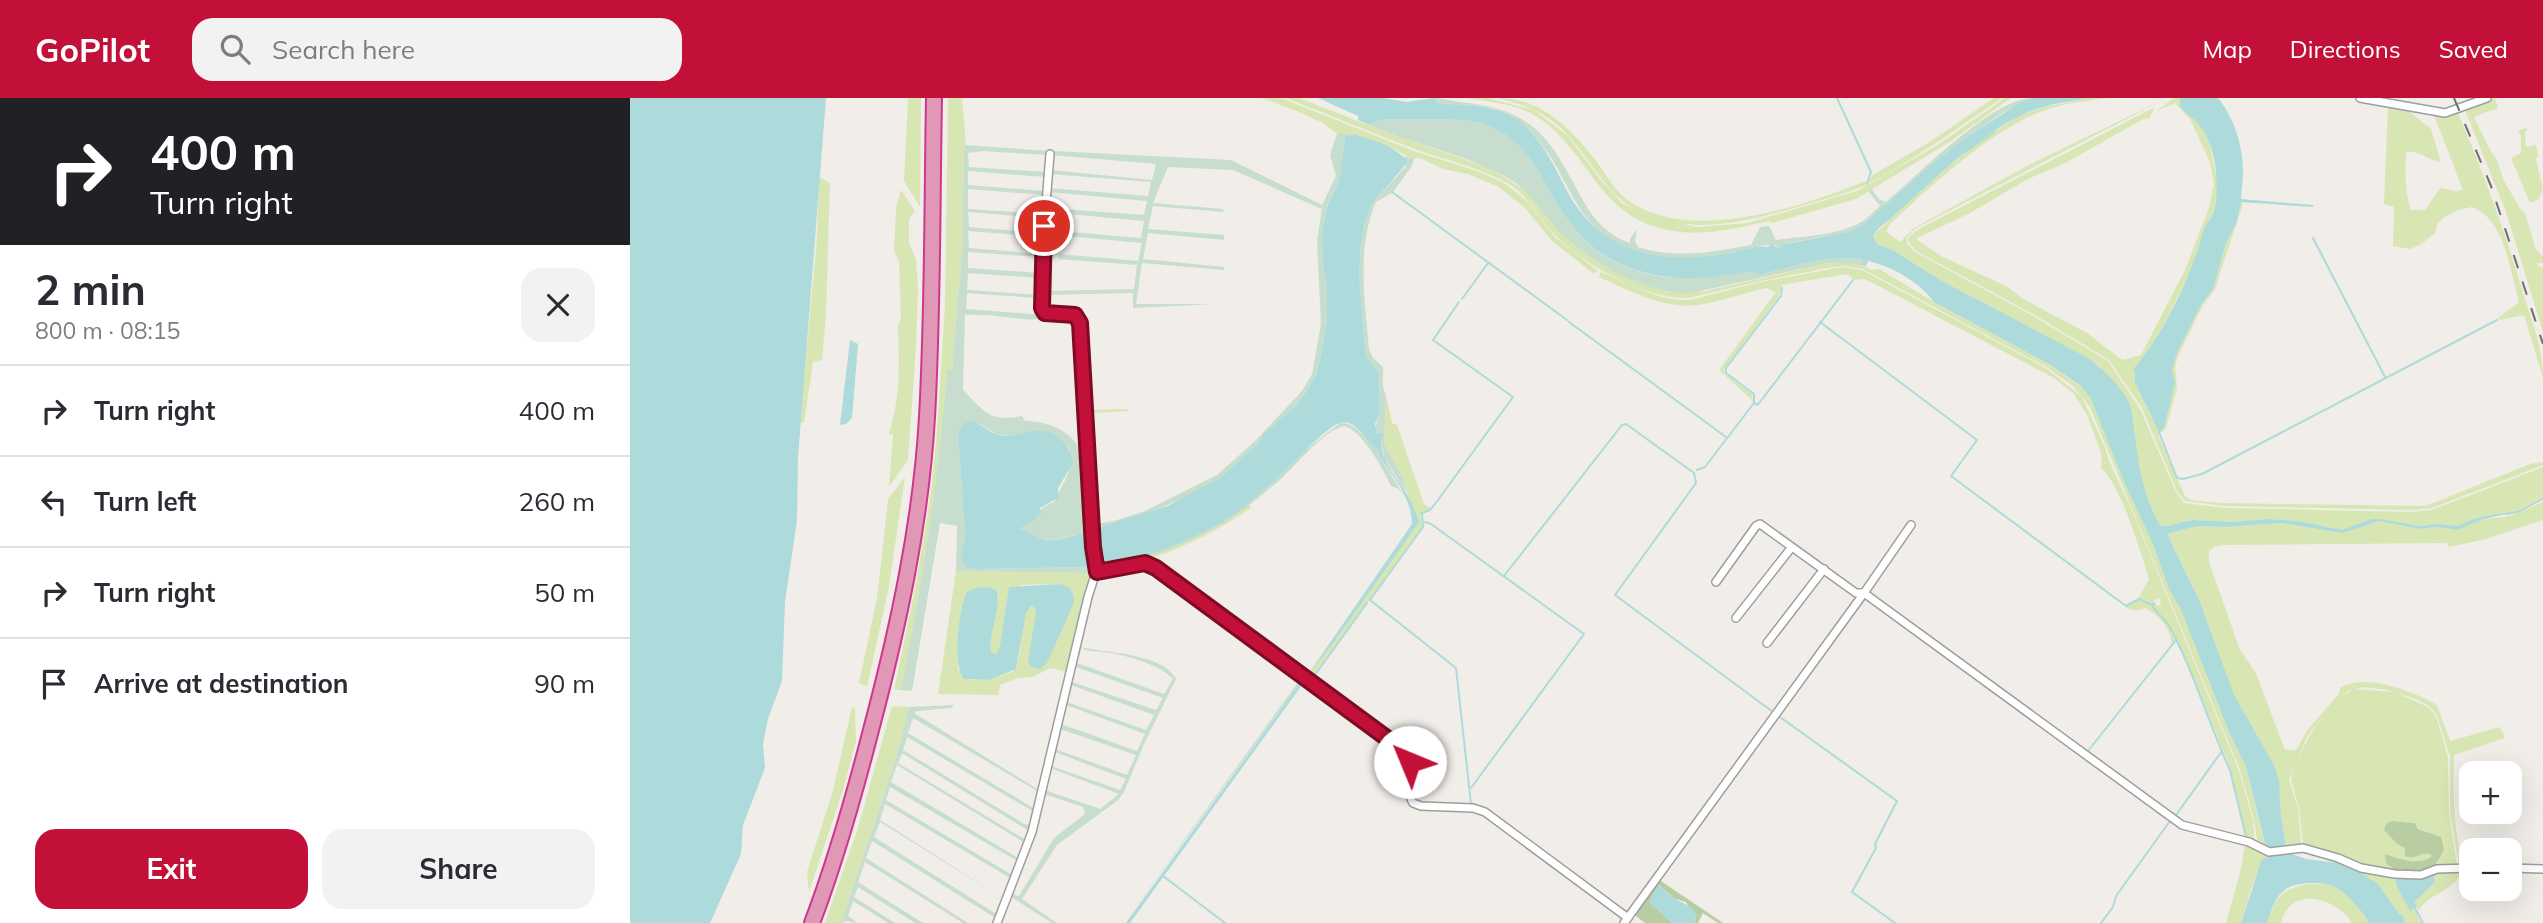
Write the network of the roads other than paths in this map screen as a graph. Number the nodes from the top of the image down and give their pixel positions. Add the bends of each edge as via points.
1 (934, 98) edge
2 (2360, 98) edge
3 (2487, 98) edge
4 (1049, 154) dead end
5 (1911, 525) dead end
6 (1791, 548) junction
7 (1824, 569) junction
8 (1097, 572) junction
9 (1716, 582) dead end
10 (1864, 593) junction
11 (1736, 618) dead end
12 (1767, 643) dead end
13 (2522, 868) edge
14 (2459, 869) edge
15 (2543, 869) edge
16 (1626, 920) edge
17 (812, 923) edge
18 (997, 923) edge

1 - 17 highway via 931,341 911,555 853,801
2 - 3 street via 2445,113
4 - 8 street via 1041,303 1045,313 1073,315 1080,323
5 - 10 street
6 - 7 street
6 - 9 street via 1760,524
6 - 11 street
7 - 10 street via 1856,593
7 - 12 street
8 - 16 street via 1145,563 1156,568 1407,753 1408,793 1413,803 1485,812
8 - 18 street via 1032,832
10 - 14 street via 2182,825 2249,842 2269,852 2303,848 2395,874
10 - 16 street
13 - 15 street

